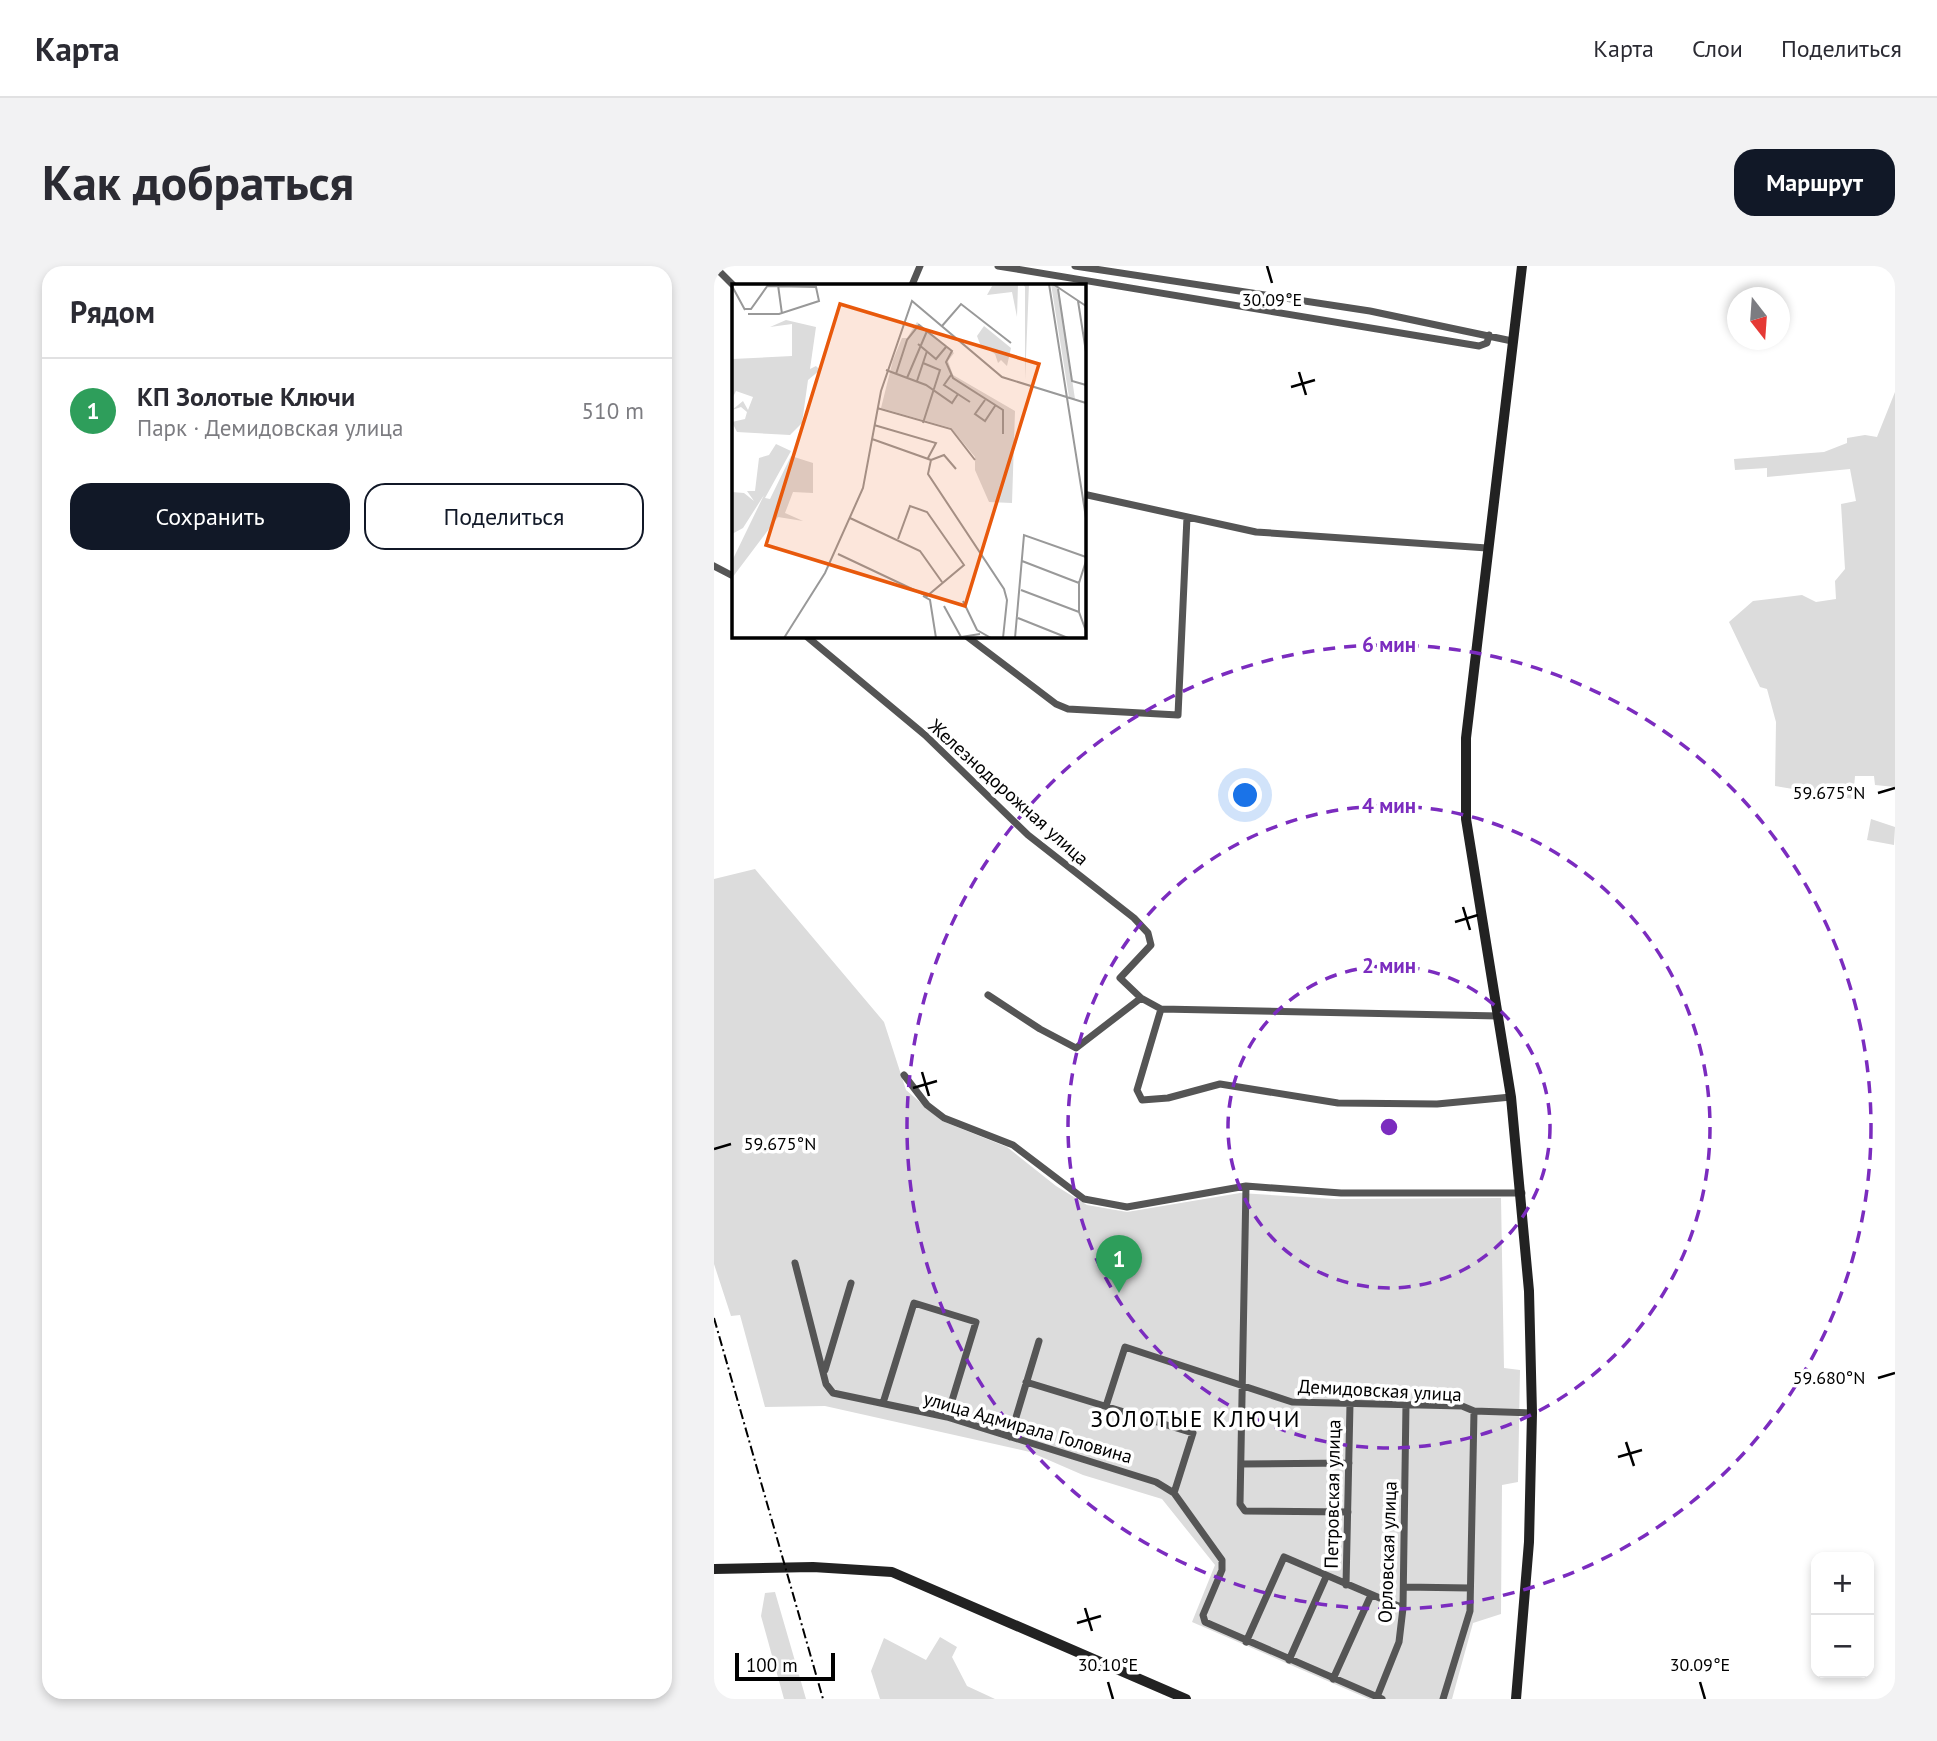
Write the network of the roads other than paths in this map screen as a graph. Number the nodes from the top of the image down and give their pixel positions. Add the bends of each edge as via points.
1 (714, 266) edge
2 (920, 266) edge
3 (998, 266) edge
4 (1075, 266) edge
5 (1522, 266) edge
6 (732, 284) edge
7 (912, 284) edge
8 (1489, 335) junction
9 (1512, 341) junction
10 (1085, 494) edge
11 (1187, 517) junction
12 (1487, 548) junction
13 (714, 566) edge
14 (732, 575) edge
15 (808, 637) edge
16 (968, 637) edge
17 (988, 995) dead end
18 (1141, 998) junction
19 (1161, 1009) junction
20 (1499, 1016) junction
21 (904, 1075) dead end
22 (1511, 1097) junction
23 (1246, 1186) junction
24 (1522, 1193) junction
25 (795, 1264) dead end
26 (851, 1283) dead end
27 (1038, 1340) dead end
28 (825, 1370) junction
29 (1027, 1382) junction
30 (1242, 1387) junction
31 (883, 1403) junction
32 (1350, 1404) junction
33 (1406, 1404) junction
34 (1106, 1406) junction
35 (1474, 1411) junction
36 (1532, 1413) junction
37 (947, 1418) junction
38 (1010, 1437) junction
39 (1349, 1463) junction
40 (1241, 1464) junction
41 (1174, 1493) junction
42 (1348, 1512) junction
43 (714, 1569) edge
44 (1326, 1577) junction
45 (1346, 1585) junction
46 (1404, 1587) junction
47 (1470, 1588) junction
48 (1371, 1595) junction
49 (1403, 1608) junction
50 (1247, 1642) junction
51 (1289, 1660) junction
52 (1333, 1679) junction
53 (1379, 1698) edge
54 (1186, 1699) edge
55 (1443, 1699) edge
56 (1516, 1699) edge

1 - 6 street
2 - 7 street
3 - 8 street via 1479,346 1487,343
4 - 8 street via 1370,311
5 - 9 street
8 - 9 street
9 - 12 street
10 - 11 street
11 - 12 street via 1256,532
11 - 16 street via 1178,715 1068,709
12 - 20 street via 1464,780 1466,819
13 - 14 street
15 - 18 street, Железнодорожная улица via 925,735 1028,835 1148,933 1152,945 1120,978
17 - 18 street via 1076,1048
18 - 19 street
19 - 20 street
19 - 22 street via 1137,1090 1142,1100 1220,1084 1338,1103 1437,1104
20 - 22 street
21 - 23 street via 927,1105 944,1118 1013,1145 1084,1199 1127,1207
22 - 24 street
23 - 24 street via 1340,1193
23 - 30 street
24 - 36 street
25 - 28 street, улица Адмирала Головина
26 - 28 street
27 - 29 street
28 - 31 street, улица Адмирала Головина via 826,1384 834,1393
29 - 34 street
29 - 38 street
30 - 32 street, Демидовская улица via 1292,1402
30 - 34 street, Демидовская улица via 1125,1346
30 - 40 street
31 - 37 street, улица Адмирала Головина
31 - 37 street via 915,1303 976,1322
32 - 33 street, Демидовская улица
32 - 39 street, Петровская улица
33 - 35 street, Демидовская улица via 1462,1406
33 - 46 street, Орловская улица
34 - 41 street via 1193,1433
35 - 36 street, Демидовская улица
35 - 47 street
36 - 56 street via 1529,1542
37 - 38 street, улица Адмирала Головина
38 - 41 street, улица Адмирала Головина via 1156,1482
39 - 40 street
39 - 42 street, Петровская улица
40 - 42 street via 1240,1504 1245,1511
41 - 50 street, улица Адмирала Головина via 1222,1560 1203,1615 1205,1622
42 - 45 street, Петровская улица
43 - 54 street via 813,1567 892,1572
44 - 45 street
44 - 50 street via 1284,1558
44 - 51 street
45 - 48 street
46 - 47 street
46 - 49 street, Орловская улица
47 - 55 street via 1470,1611
48 - 49 street
48 - 52 street
49 - 53 street, Орловская улица via 1399,1642
50 - 51 street, улица Адмирала Головина
51 - 52 street, улица Адмирала Головина
52 - 53 street, улица Адмирала Головина

